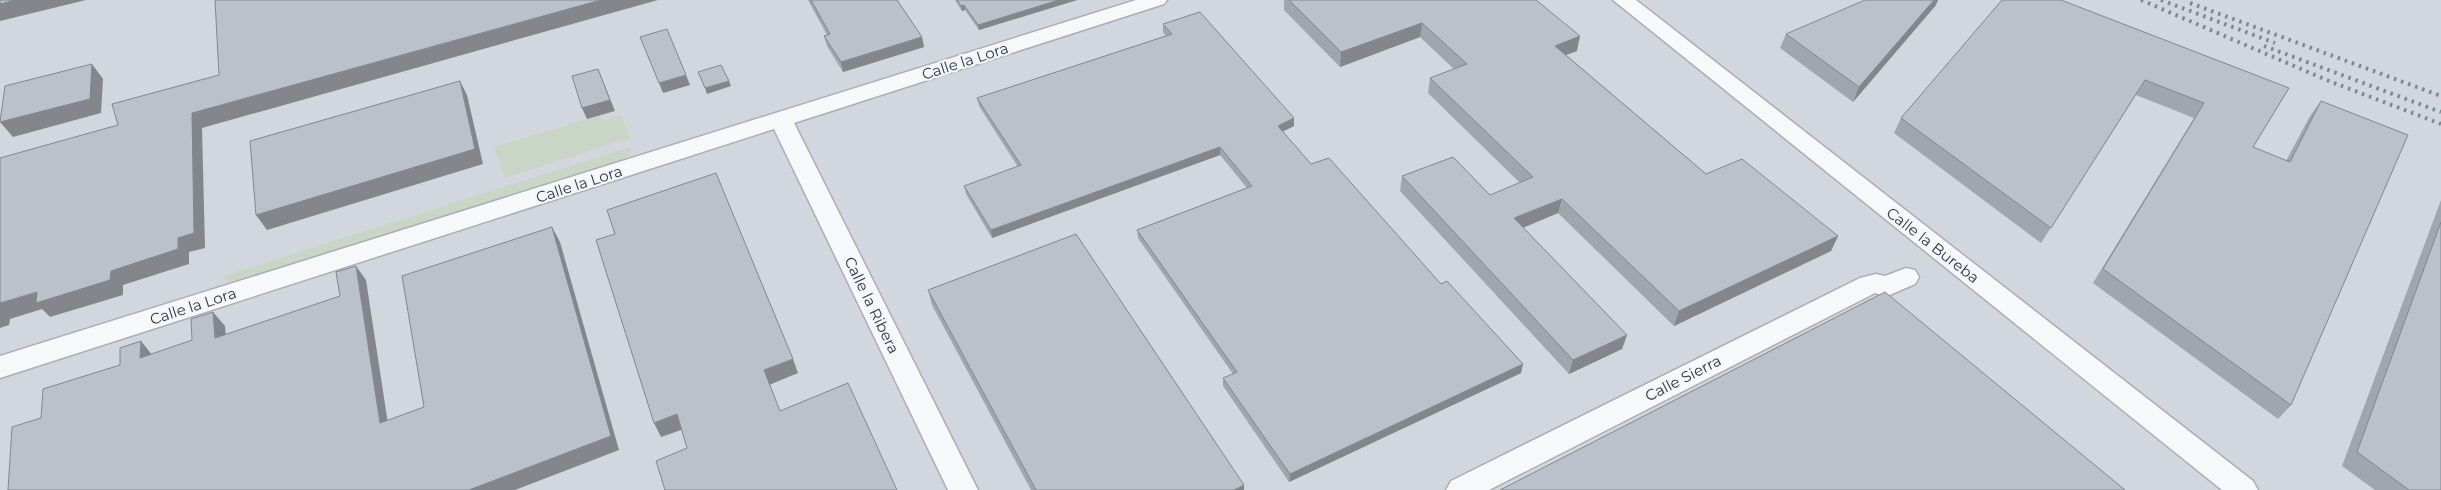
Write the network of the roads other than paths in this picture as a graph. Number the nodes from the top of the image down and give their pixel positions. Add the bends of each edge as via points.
1 (1157, 0) edge
2 (1623, 0) edge
3 (781, 120) junction
4 (1906, 277) dead end
5 (0, 368) edge
6 (963, 490) edge
7 (1461, 490) edge
8 (2243, 490) edge

1 - 3 street, Calle la Lora
2 - 8 street, Calle la Bureba
3 - 5 street, Calle la Lora
3 - 6 street, Calle la Ribera
4 - 7 street, Calle Sierra via 1885,287 1869,285

